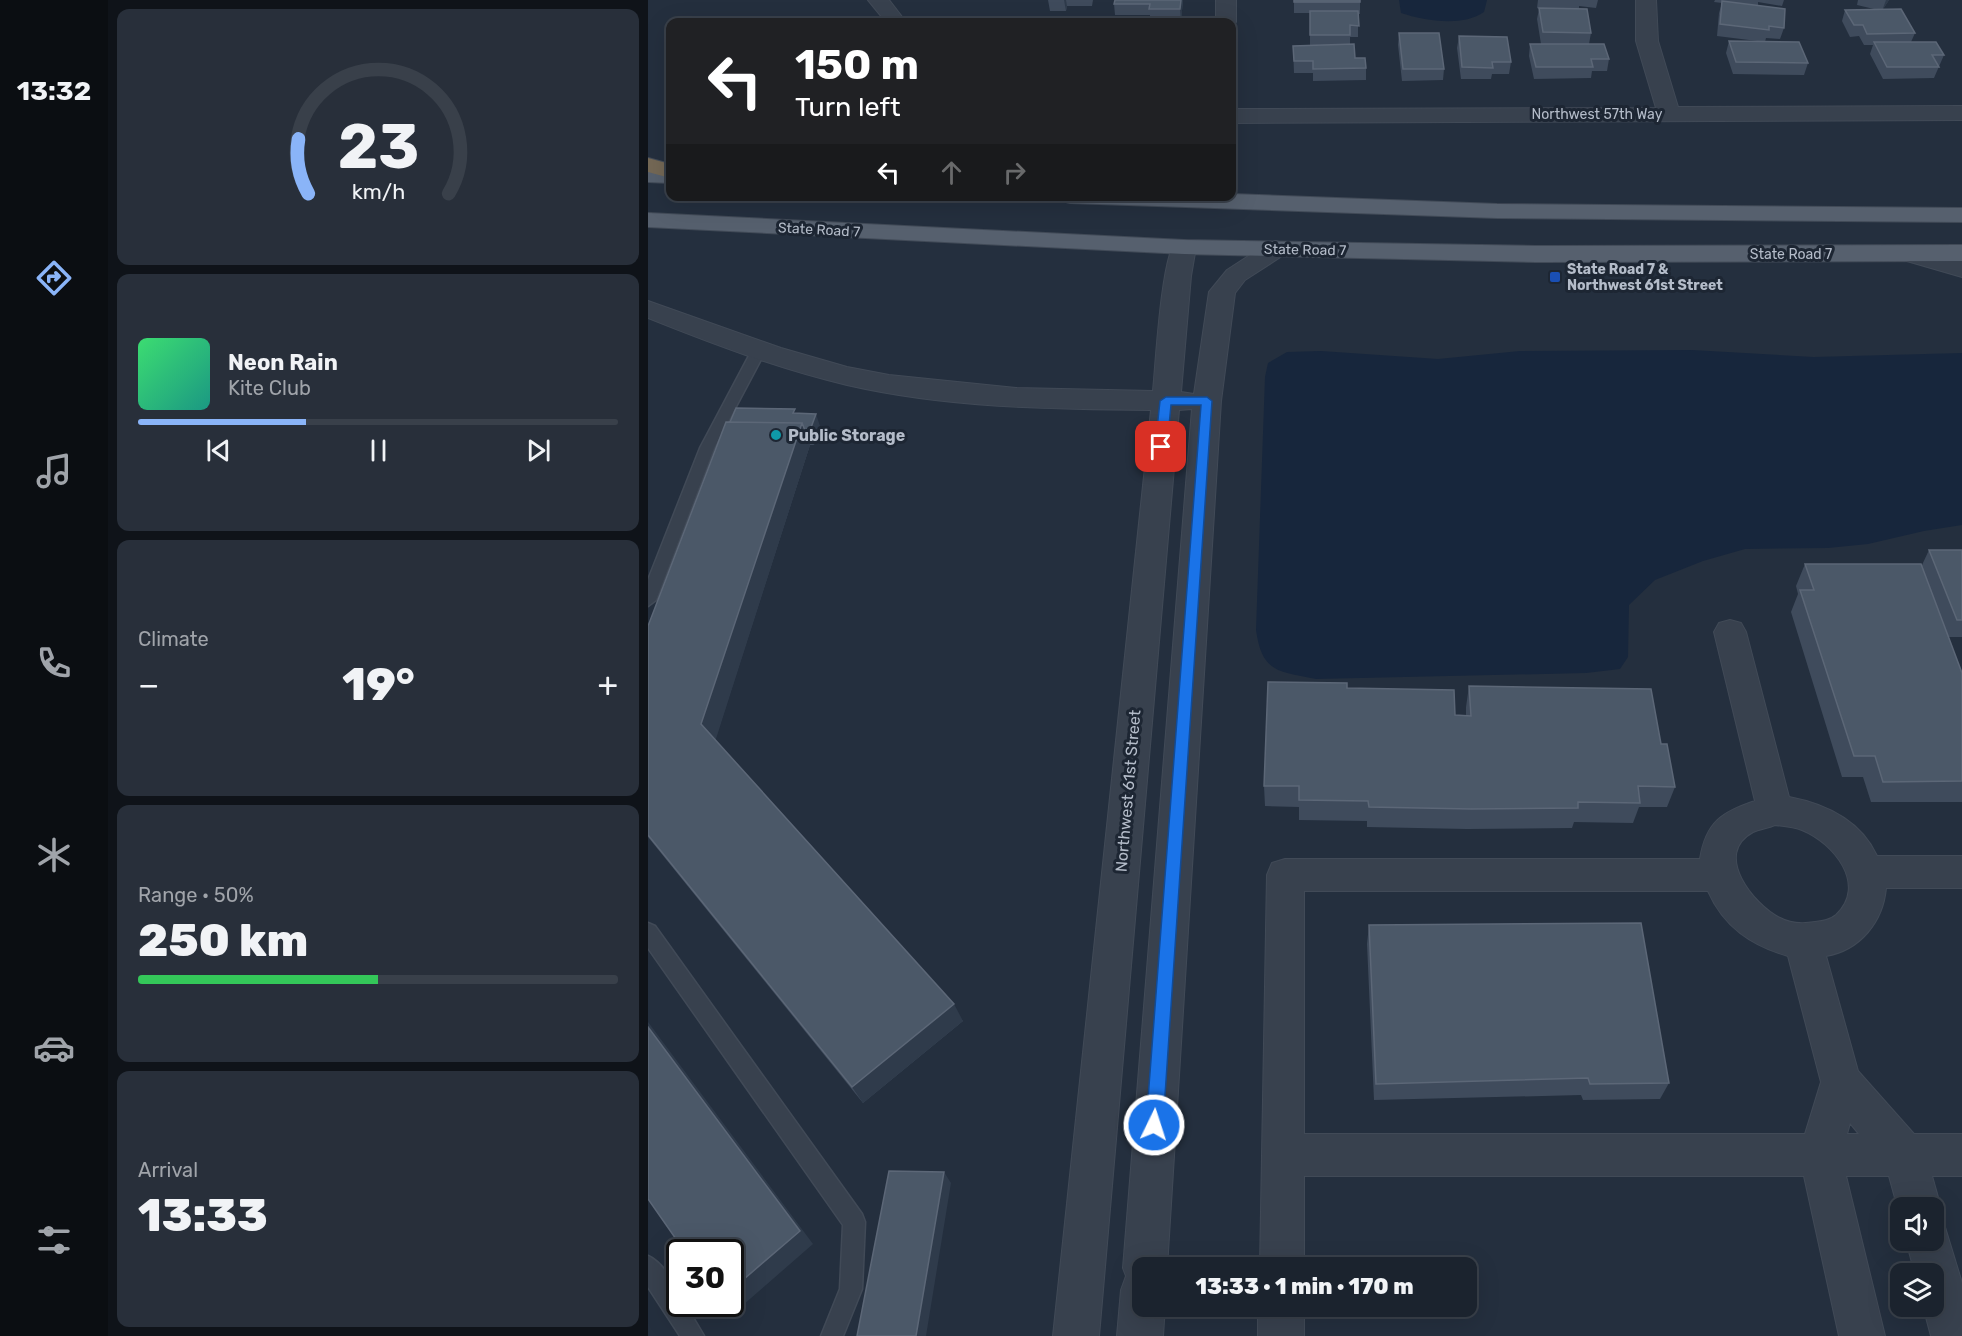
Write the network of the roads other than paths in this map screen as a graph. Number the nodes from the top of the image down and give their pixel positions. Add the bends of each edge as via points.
1 (878, 0) edge
2 (1226, 0) edge
3 (1646, 0) edge
4 (893, 18) edge
5 (1226, 18) edge
6 (1669, 113) junction
7 (1962, 113) edge
8 (1236, 116) edge
9 (648, 165) edge
10 (666, 170) edge
11 (648, 175) edge
12 (666, 176) edge
13 (1186, 201) edge
14 (1371, 209) junction
15 (1962, 214) edge
16 (648, 220) edge
17 (1184, 247) junction
18 (1276, 249) junction
19 (1962, 253) edge
20 (1909, 254) junction
21 (1962, 269) edge
22 (648, 309) edge
23 (759, 350) junction
24 (1166, 401) junction
25 (1207, 401) junction
26 (648, 600) edge
27 (1730, 632) dead end
28 (1775, 810) junction
29 (1866, 872) junction
30 (1962, 872) edge
31 (1718, 875) junction
32 (648, 932) edge
33 (1803, 941) junction
34 (1841, 1082) junction
35 (1283, 1155) junction
36 (1820, 1155) junction
37 (1905, 1155) junction
38 (1962, 1155) edge
39 (1916, 1197) edge
40 (1931, 1251) edge
41 (1145, 1257) edge
42 (1282, 1257) edge
43 (648, 1267) edge
44 (1141, 1317) edge
45 (1281, 1317) edge
46 (693, 1336) edge
47 (832, 1336) edge
48 (1076, 1336) edge
49 (1140, 1336) edge
50 (1281, 1336) edge
51 (1862, 1336) edge
52 (1954, 1336) edge

1 - 4 street
2 - 5 street
3 - 6 street via 1647,41
6 - 7 street, Northwest 57th Way
6 - 8 street, Northwest 57th Way
9 - 10 highway
11 - 12 main road
13 - 14 main road
14 - 15 main road
14 - 17 main road via 1282,219
16 - 17 main road, State Road 7
17 - 18 main road, State Road 7
17 - 24 street, Northwest 61st Street
18 - 20 main road, State Road 7
18 - 25 street via 1236,275 1222,292
19 - 20 main road, State Road 7
20 - 21 street
22 - 23 street
23 - 24 street via 847,376 927,390
23 - 26 lane via 707,448
24 - 25 street
24 - 48 street, Northwest 61st Street
25 - 41 street
27 - 28 street
28 - 29 street via 1798,812 1840,834 1856,852
28 - 31 street via 1754,813 1736,822 1723,836 1717,855
29 - 30 street
29 - 33 street via 1868,894 1863,914 1849,929 1829,939
31 - 33 street via 1740,912 1759,927 1780,937
31 - 35 street via 1285,875
32 - 47 lane via 854,1222 851,1289
33 - 34 street
34 - 36 street
34 - 37 street
35 - 36 street
35 - 42 street
36 - 37 street
36 - 51 street
37 - 38 street
37 - 39 street
40 - 52 street
43 - 46 lane
44 - 49 street
45 - 50 street

